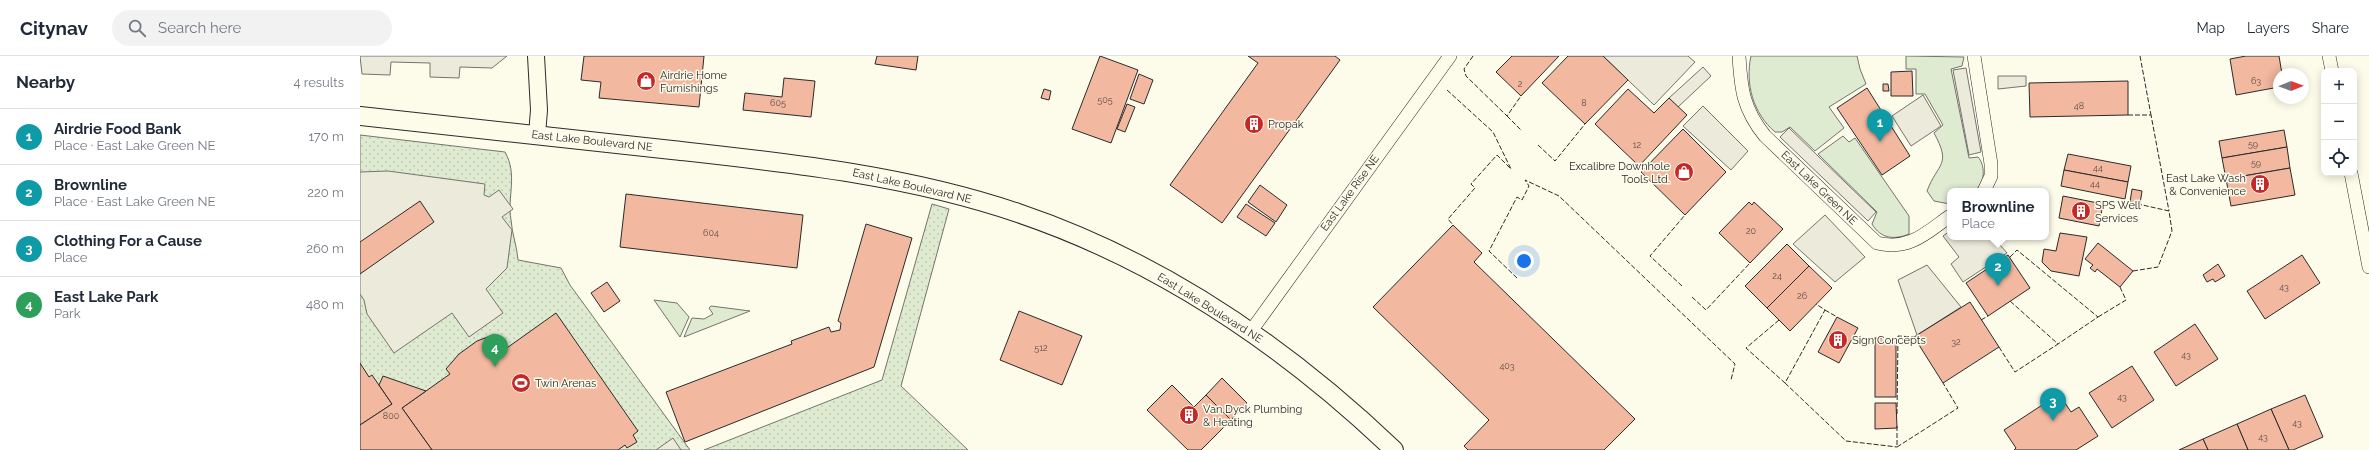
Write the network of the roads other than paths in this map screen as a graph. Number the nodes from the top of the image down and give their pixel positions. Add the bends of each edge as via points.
1 (536, 56) edge
2 (1450, 56) edge
3 (1739, 56) edge
4 (1974, 56) edge
5 (2329, 56) edge
6 (2331, 68) edge
7 (360, 116) edge
8 (537, 135) junction
9 (2352, 176) edge
10 (1985, 188) edge
11 (1947, 218) edge
12 (2369, 267) edge
13 (1251, 331) junction
14 (1394, 450) edge

1 - 8 street via 539,110
2 - 13 street, East Lake Rise NE
3 - 11 street, East Lake Green NE via 1742,95 1754,123 1877,243 1888,246 1909,244
4 - 10 street via 1991,164
5 - 6 street
7 - 8 main road, East Lake Boulevard NE
8 - 13 main road, East Lake Boulevard NE via 814,166 877,176 947,192 1017,212 1098,245 1163,277
9 - 12 street
13 - 14 main road, East Lake Boulevard NE via 1342,402

